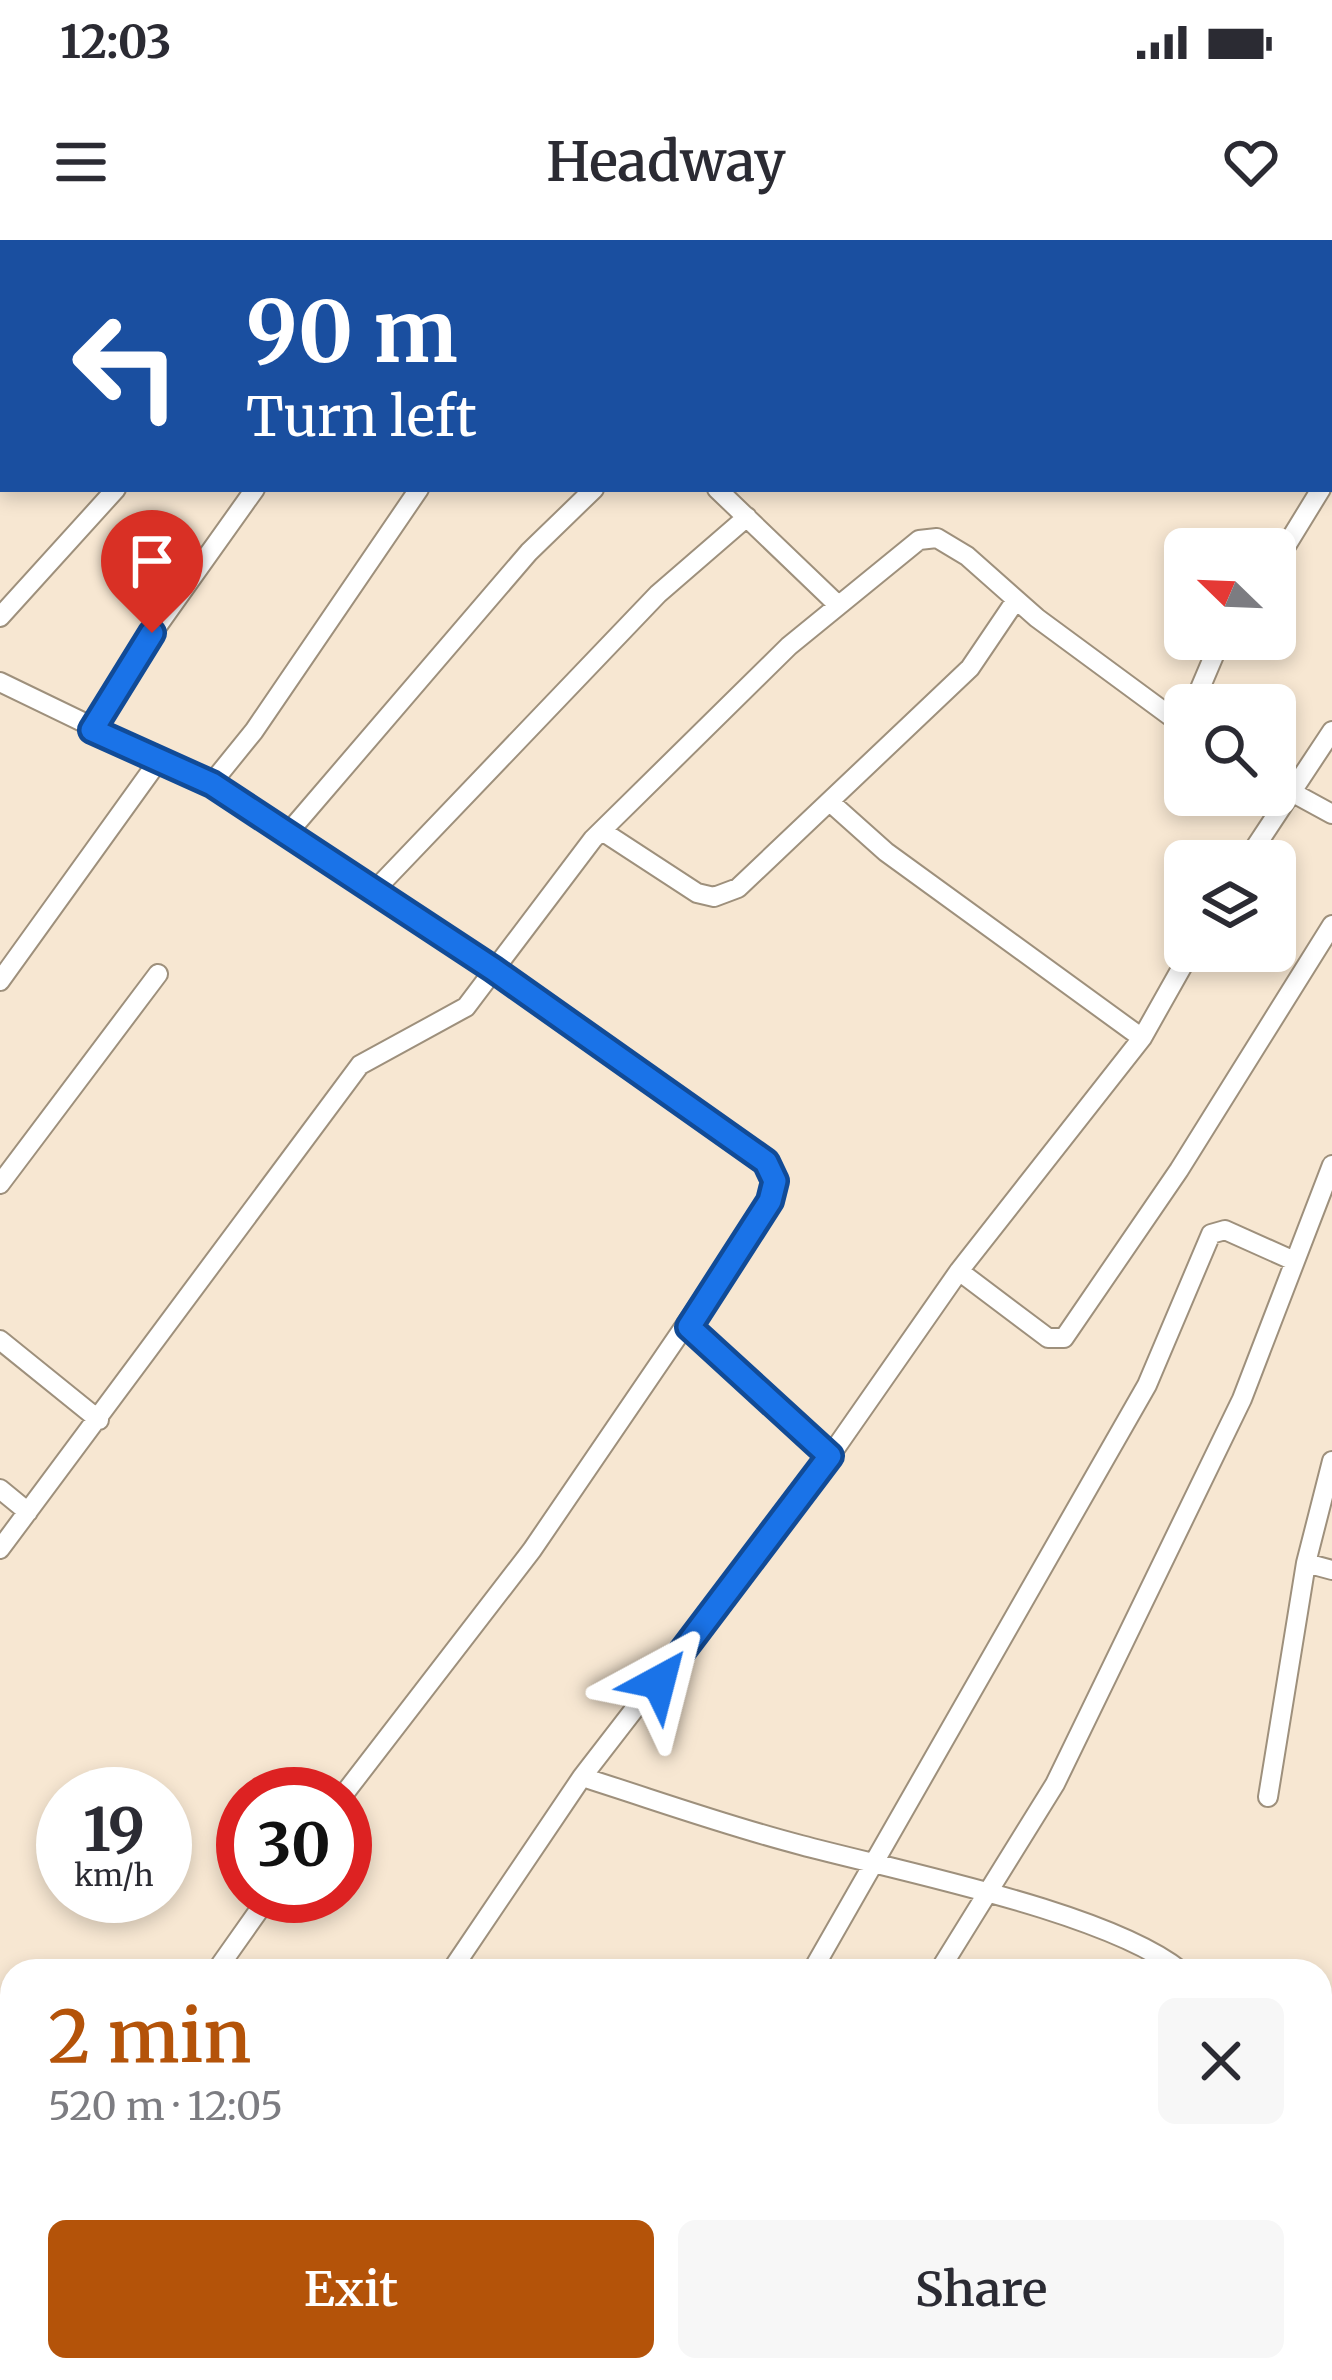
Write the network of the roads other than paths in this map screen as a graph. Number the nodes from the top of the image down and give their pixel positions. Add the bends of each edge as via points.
1 (113, 492) edge
2 (253, 492) edge
3 (417, 492) edge
4 (591, 492) edge
5 (720, 492) edge
6 (1319, 492) edge
7 (747, 517) junction
8 (1296, 530) edge
9 (1016, 600) junction
10 (838, 605) junction
11 (0, 617) edge
12 (0, 682) edge
13 (1164, 710) edge
14 (92, 730) junction
15 (1332, 731) edge
16 (159, 760) junction
17 (1296, 771) edge
18 (212, 784) junction
19 (1296, 795) edge
20 (830, 802) junction
21 (1332, 814) edge
22 (602, 831) junction
23 (288, 833) junction
24 (374, 891) junction
25 (1332, 925) edge
26 (493, 969) junction
27 (1179, 972) edge
28 (158, 974) dead end
29 (0, 981) edge
30 (1142, 1038) junction
31 (1332, 1165) edge
32 (0, 1184) edge
33 (1292, 1261) junction
34 (959, 1271) junction
35 (689, 1327) junction
36 (0, 1340) edge
37 (99, 1420) junction
38 (830, 1456) junction
39 (1332, 1461) edge
40 (0, 1489) edge
41 (28, 1513) junction
42 (0, 1549) edge
43 (1306, 1562) junction
44 (1332, 1570) edge
45 (365, 1767) edge
46 (582, 1777) junction
47 (1268, 1797) dead end
48 (874, 1864) junction
49 (990, 1896) junction
50 (250, 1923) edge
51 (224, 1959) edge
52 (459, 1959) edge
53 (819, 1959) edge
54 (947, 1959) edge
55 (1160, 1959) edge

1 - 11 street
2 - 14 street
3 - 18 street
4 - 23 street via 529,552
5 - 7 street
6 - 8 street
7 - 10 street
7 - 24 street via 658,594
9 - 10 street via 937,538 919,540
9 - 13 street
9 - 20 street via 970,668
10 - 22 street
12 - 14 street
14 - 16 street
15 - 17 street
16 - 18 street
16 - 29 street
18 - 23 street
19 - 21 street
20 - 22 street via 738,888 714,897
20 - 30 street via 886,852
22 - 26 street
23 - 24 street
24 - 26 street
25 - 34 street via 1064,1338 1048,1338
26 - 35 street via 766,1162 775,1181 770,1201
26 - 37 street via 466,1007 381,1051 347,1079
27 - 30 street
28 - 32 street
30 - 34 street
31 - 33 street
33 - 48 street via 1225,1230 1211,1234 1147,1385
33 - 49 street via 1242,1399 1055,1784
34 - 38 street
35 - 38 street
35 - 45 street
36 - 37 street
37 - 41 street
38 - 46 street
39 - 43 street
40 - 41 street
41 - 42 street
43 - 44 street
43 - 47 street
46 - 48 street
46 - 52 street
48 - 49 street
48 - 53 street
49 - 54 street
49 - 55 street
50 - 51 street

